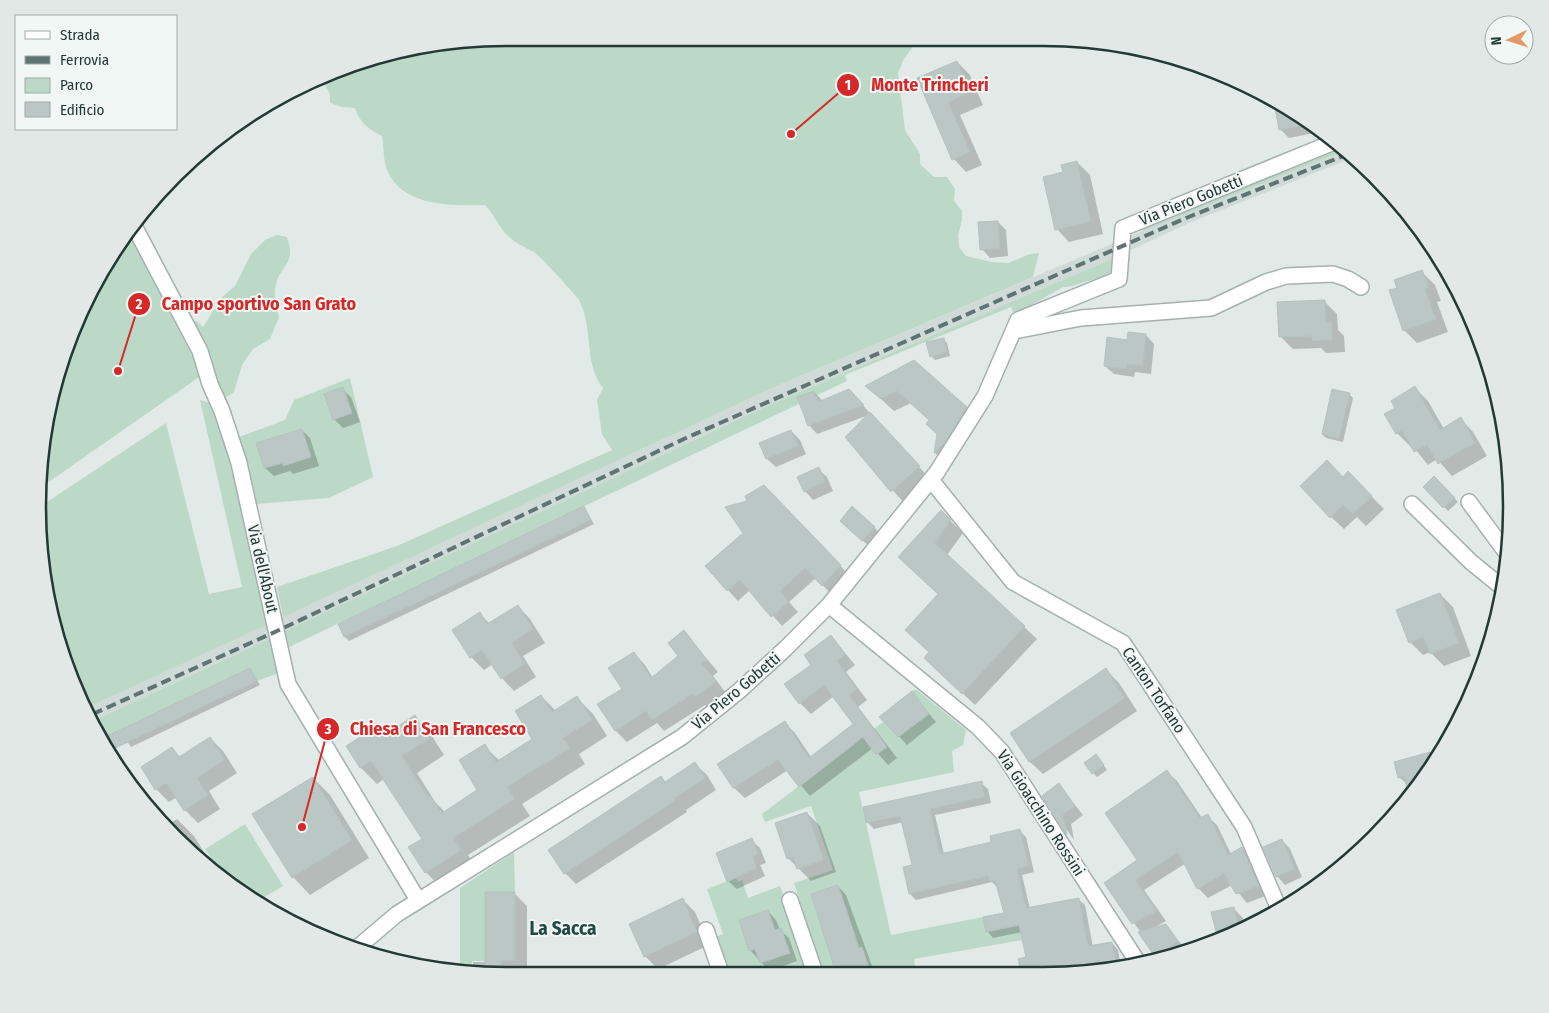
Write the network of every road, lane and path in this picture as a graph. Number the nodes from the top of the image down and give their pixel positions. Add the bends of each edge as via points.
1 (1327, 145) edge
2 (137, 232) edge
3 (1361, 288) dead end
4 (1014, 331) junction
5 (930, 480) junction
6 (1469, 502) dead end
7 (1412, 504) dead end
8 (1501, 546) edge
9 (1496, 583) edge
10 (829, 605) junction
11 (418, 900) junction
12 (790, 900) dead end
13 (1276, 903) edge
14 (706, 930) dead end
15 (363, 943) edge
16 (1134, 958) edge
17 (719, 967) edge
18 (813, 967) edge

1 - 4 street, Via Piero Gobetti via 1123,228 1119,279 1018,320
2 - 11 street, Via dell'About via 200,351 222,411 239,463 288,684
3 - 4 street via 1333,274 1286,276 1211,308 1081,318
4 - 5 street, Via Piero Gobetti via 986,396
5 - 10 street, Via Piero Gobetti
5 - 13 street, Canton Torfano via 1013,582 1123,643 1244,827
6 - 8 street
7 - 9 street
10 - 11 street, Via Piero Gobetti via 739,691 682,736
10 - 16 street, Via Gioacchino Rossini via 978,727 1002,752
11 - 15 street, Via Piero Gobetti
12 - 18 street
14 - 17 street

